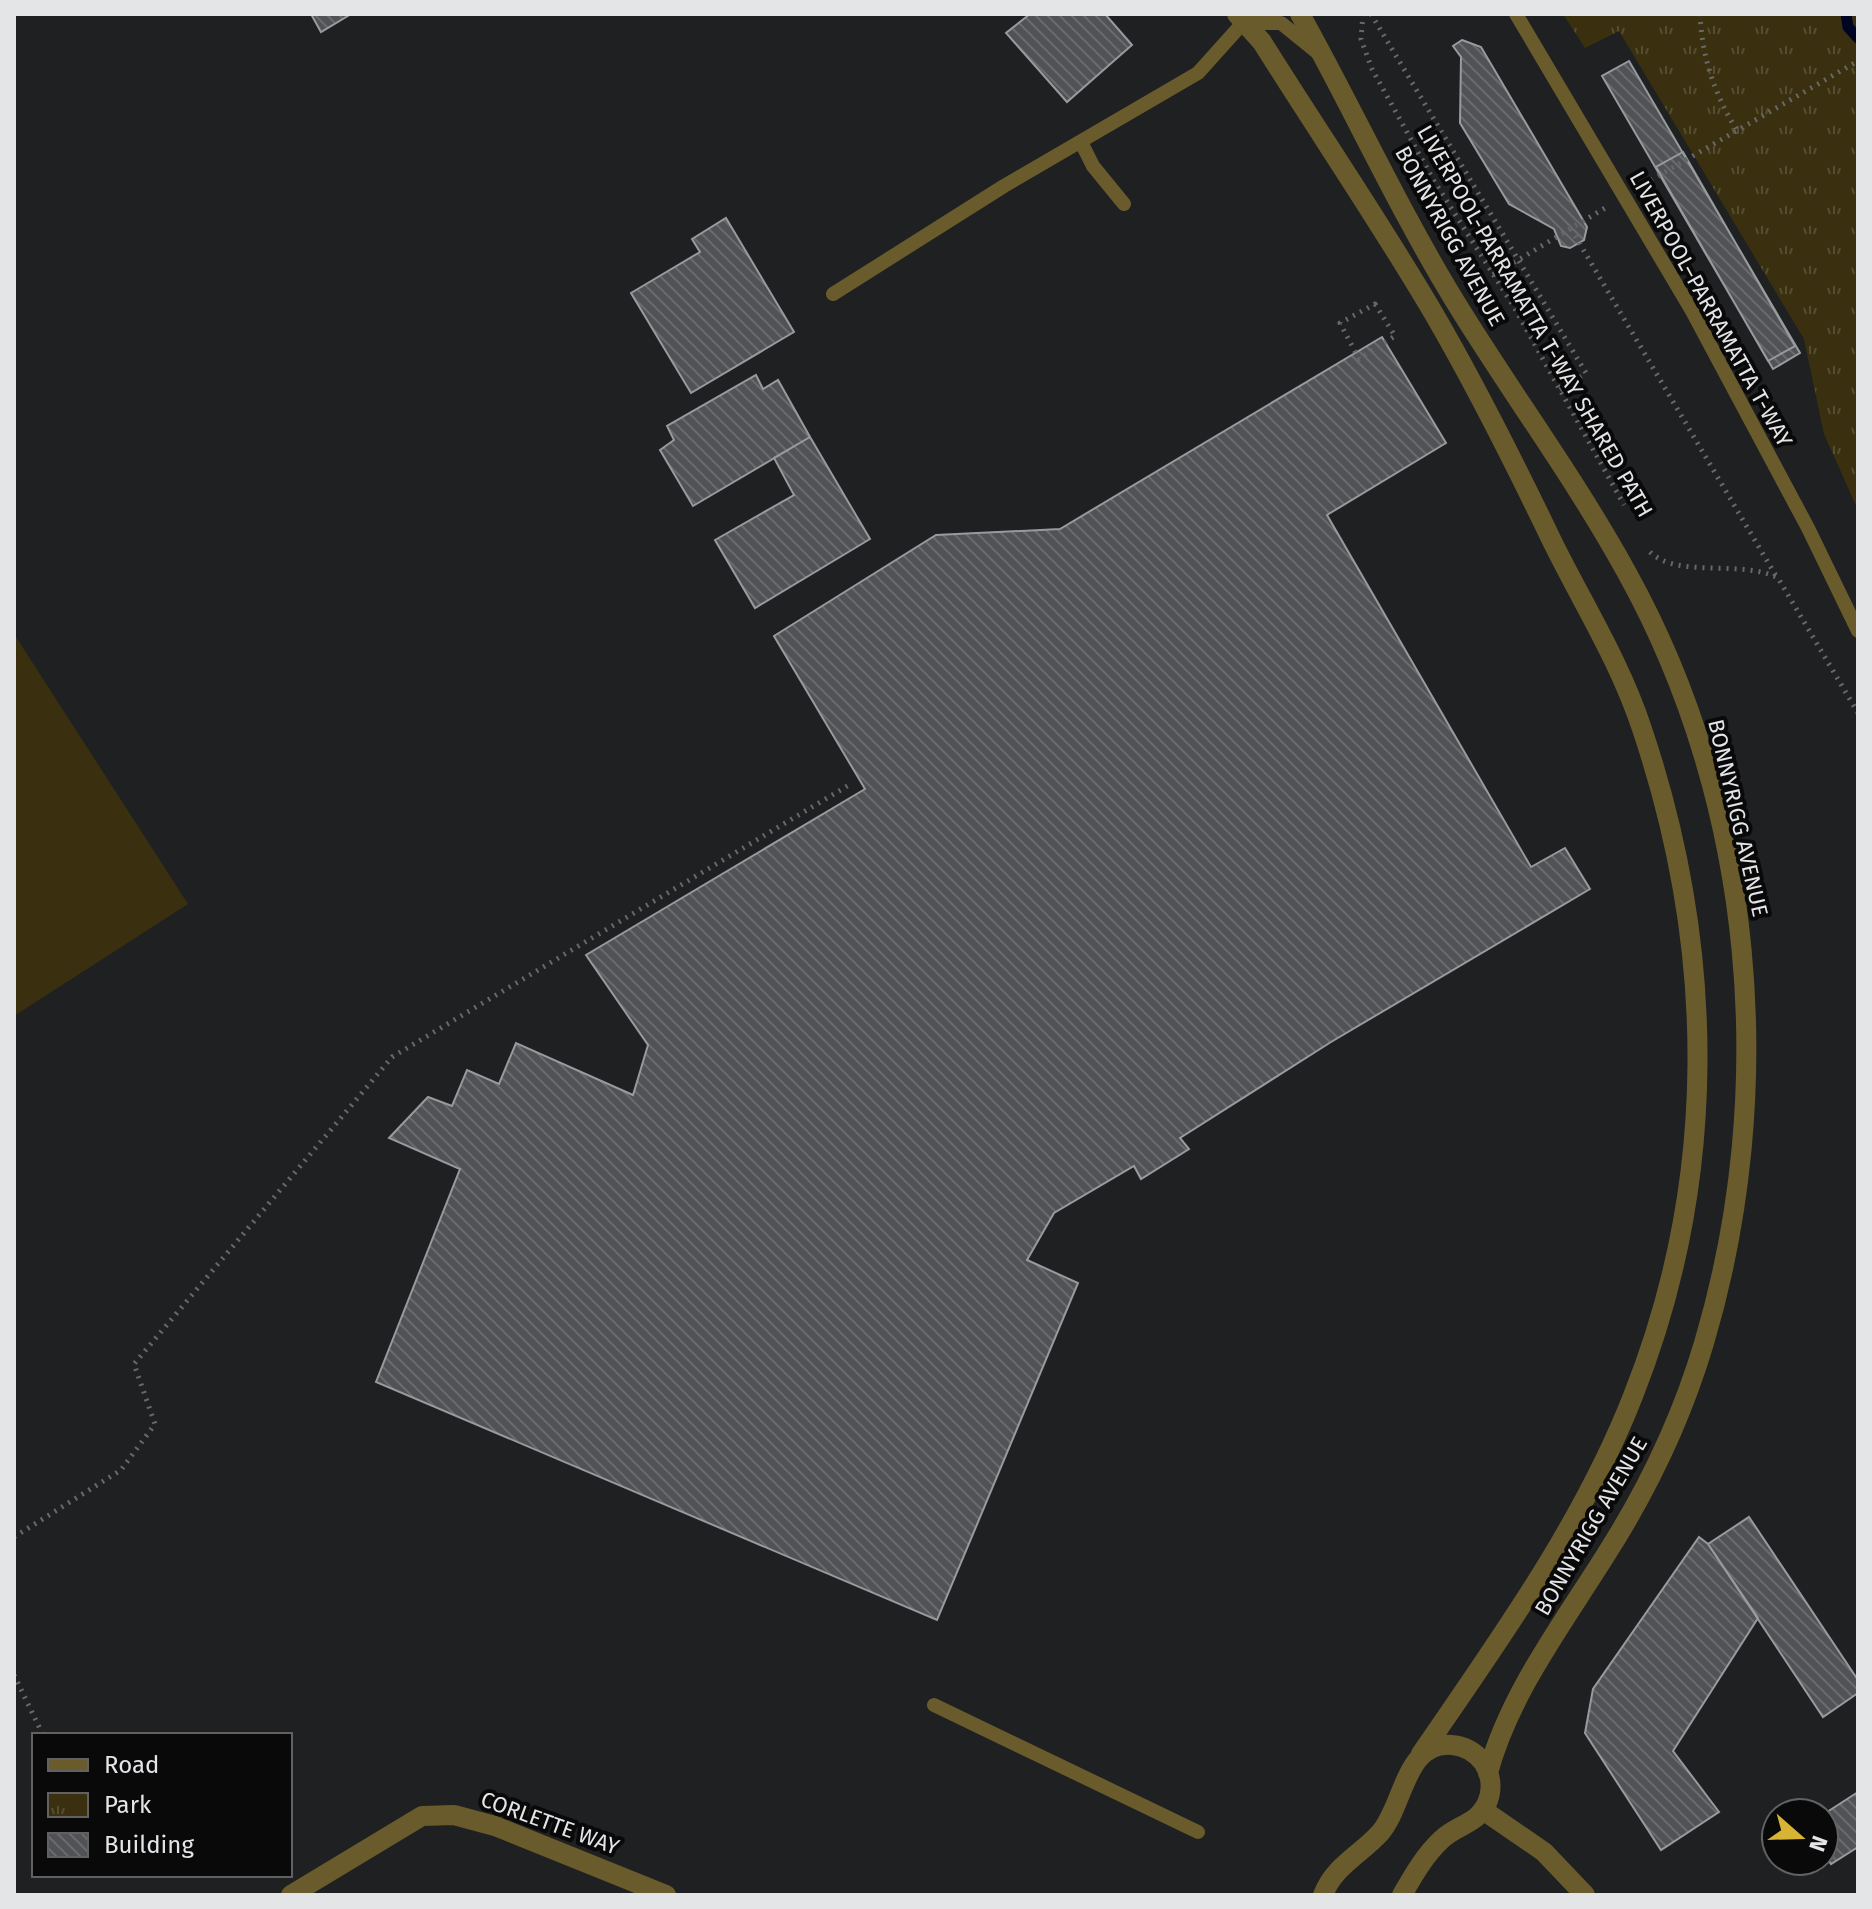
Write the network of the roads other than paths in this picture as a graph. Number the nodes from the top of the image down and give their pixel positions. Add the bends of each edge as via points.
1 (1300, 14) edge
2 (1516, 14) edge
3 (1245, 17) edge
4 (1323, 56) junction
5 (1081, 142) junction
6 (1124, 204) dead end
7 (833, 294) dead end
8 (1858, 631) edge
9 (934, 1705) dead end
10 (1421, 1754) junction
11 (1488, 1773) junction
12 (1483, 1810) junction
13 (1198, 1832) dead end
14 (291, 1895) edge
15 (666, 1895) edge
16 (1323, 1895) edge
17 (1402, 1895) edge
18 (1585, 1895) edge

1 - 4 street, BONNYRIGG AVENUE
2 - 8 lane, LIVERPOOL–PARRAMATTA T-WAY via 1692,311
3 - 4 lane via 1281,23
3 - 5 lane via 1198,73
3 - 10 street, BONNYRIGG AVENUE via 1434,314 1609,645 1642,728 1669,825 1696,1002 1700,1085 1689,1188 1669,1289 1633,1397 1594,1482 1537,1583
4 - 11 street, BONNYRIGG AVENUE via 1454,300 1596,520 1652,622 1697,732 1738,905 1746,1115 1729,1243 1703,1346 1649,1481 1517,1702
5 - 6 lane
5 - 7 lane
9 - 13 lane
10 - 11 street via 1448,1744 1463,1747
10 - 16 street, BONNYRIGG AVENUE via 1381,1832 1332,1876
11 - 12 street, BONNYRIGG AVENUE via 1491,1786
12 - 17 street via 1443,1837
12 - 18 street via 1544,1852
14 - 15 street, CORLETTE WAY via 422,1816 454,1815 495,1826

